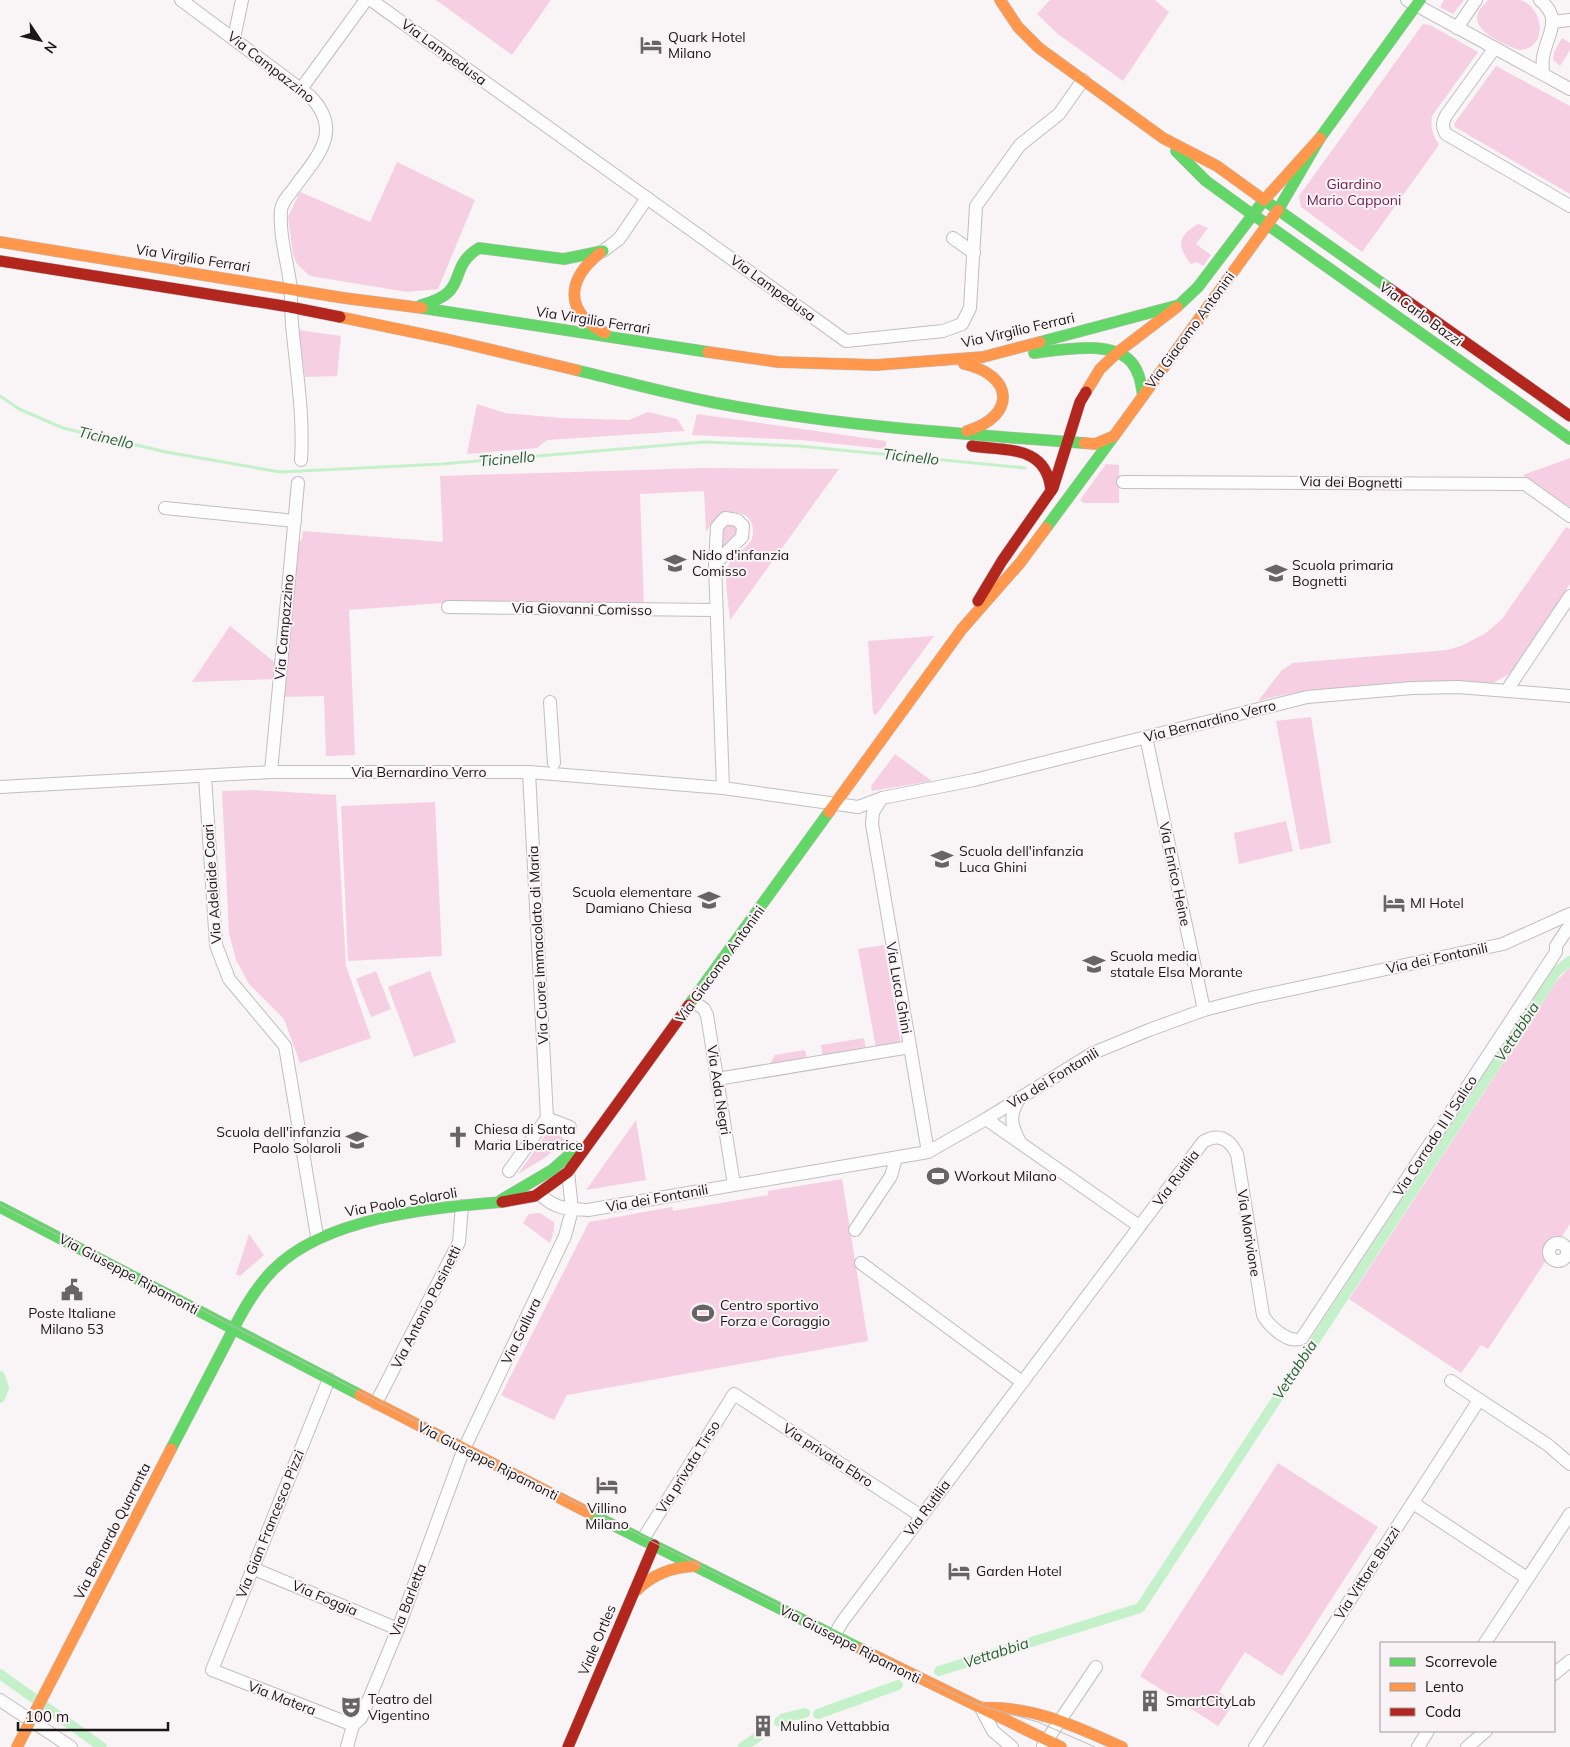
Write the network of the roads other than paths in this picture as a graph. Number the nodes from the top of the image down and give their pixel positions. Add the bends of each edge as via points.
1 (181, 0) edge
2 (242, 0) edge
3 (366, 0) edge
4 (371, 0) edge
5 (1000, 0) edge
6 (1476, 0) edge
7 (1540, 0) edge
8 (1414, 2) edge
9 (1570, 20) edge
10 (1552, 22) junction
11 (1457, 28) junction
12 (234, 38) junction
13 (1494, 49) junction
14 (1543, 74) junction
15 (1084, 80) junction
16 (301, 89) junction
17 (1570, 89) edge
18 (1163, 138) junction
19 (1320, 138) junction
20 (647, 198) junction
21 (1264, 200) junction
22 (1570, 206) edge
23 (1278, 210) junction
24 (1253, 215) junction
25 (1267, 225) junction
26 (953, 238) dead end
27 (0, 242) edge
28 (604, 251) junction
29 (974, 253) junction
30 (0, 261) edge
31 (290, 289) junction
32 (1179, 305) junction
33 (412, 306) junction
34 (290, 307) junction
35 (631, 342) junction
36 (1118, 352) junction
37 (983, 357) junction
38 (933, 362) junction
39 (1143, 396) junction
40 (1570, 416) edge
41 (929, 432) junction
42 (951, 434) junction
43 (1114, 436) junction
44 (1570, 439) edge
45 (1067, 442) junction
46 (301, 460) dead end
47 (1123, 482) dead end
48 (298, 483) dead end
49 (1051, 491) junction
50 (164, 508) dead end
51 (1570, 516) edge
52 (295, 521) junction
53 (715, 564) dead end
54 (1570, 596) edge
55 (448, 607) dead end
56 (716, 610) junction
57 (962, 630) junction
58 (1507, 690) junction
59 (1570, 696) edge
60 (550, 702) dead end
61 (1146, 737) junction
62 (554, 763) dead end
63 (271, 772) junction
64 (529, 772) junction
65 (205, 776) junction
66 (0, 787) edge
67 (723, 788) junction
68 (882, 798) junction
69 (837, 802) junction
70 (858, 807) junction
71 (872, 824) junction
72 (1570, 914) edge
73 (1570, 925) edge
74 (1535, 931) junction
75 (1556, 946) junction
76 (693, 1001) junction
77 (1204, 1010) junction
78 (910, 1047) junction
79 (717, 1079) junction
80 (1019, 1099) junction
81 (547, 1118) junction
82 (986, 1119) junction
83 (603, 1125) junction
84 (570, 1127) dead end
85 (1019, 1140) junction
86 (1203, 1142) joint
87 (928, 1152) junction
88 (896, 1158) junction
89 (509, 1171) dead end
90 (568, 1172) junction
91 (734, 1185) junction
92 (541, 1195) junction
93 (498, 1202) junction
94 (462, 1206) junction
95 (0, 1207) edge
96 (572, 1210) junction
97 (1139, 1226) junction
98 (855, 1230) dead end
99 (317, 1236) junction
100 (861, 1263) dead end
101 (233, 1329) junction
102 (1293, 1340) joint
103 (330, 1379) junction
104 (1451, 1381) dead end
105 (1022, 1382) junction
106 (734, 1394) joint
107 (1479, 1400) junction
108 (376, 1404) junction
109 (1548, 1445) junction
110 (464, 1450) junction
111 (1570, 1454) edge
112 (1570, 1464) edge
113 (1412, 1503) junction
114 (1570, 1506) edge
115 (921, 1516) junction
116 (1567, 1518) edge
117 (648, 1542) junction
118 (695, 1566) junction
119 (252, 1568) junction
120 (1527, 1578) junction
121 (632, 1596) junction
122 (398, 1629) junction
123 (834, 1636) junction
124 (1486, 1642) edge
125 (1570, 1661) edge
126 (1096, 1667) dead end
127 (212, 1670) joint
128 (1555, 1673) edge
129 (0, 1700) edge
130 (981, 1708) junction
131 (34, 1715) junction
132 (1060, 1721) junction
133 (353, 1726) junction
134 (1427, 1732) edge
135 (1485, 1732) edge
136 (1044, 1744) edge
137 (17, 1747) edge
138 (71, 1747) edge
139 (347, 1747) edge
140 (568, 1747) edge
141 (1012, 1747) edge
142 (1061, 1747) edge
143 (1122, 1747) edge
144 (1255, 1747) edge
145 (1418, 1747) edge
146 (1466, 1747) edge

1 - 12 street, Via Campazzino
2 - 12 street
3 - 16 street
4 - 20 street, Via Lampedusa
5 - 15 main road via 1027,38
6 - 11 street
7 - 10 street via 1550,13
8 - 11 street
8 - 19 main road
9 - 10 street
10 - 14 street via 1552,33 1542,58
11 - 13 street
12 - 16 street, Via Campazzino
13 - 14 street
13 - 22 street via 1447,114 1444,130
14 - 17 street
15 - 18 main road
15 - 29 street, Via Lampedusa via 1061,112 1020,145 980,199 974,213
16 - 31 street, Via Campazzino via 320,106 326,119 326,139 318,156 281,208 280,226
18 - 21 main road via 1217,166
18 - 24 main road via 1206,182
19 - 21 main road, Via Giacomo Antonini
19 - 23 main road, Via Giacomo Antonini
20 - 28 street via 619,239
20 - 29 street, Via Lampedusa via 846,340 943,331 962,324 970,308
21 - 23 main road, Via Carlo Bazzi
21 - 24 main road, Via Giacomo Antonini
23 - 25 main road, Via Giacomo Antonini
23 - 40 main road, Via Carlo Bazzi
24 - 25 main road, Via Carlo Bazzi
24 - 32 main road, Via Giacomo Antonini via 1198,287
25 - 39 main road, Via Giacomo Antonini
25 - 44 main road, Via Carlo Bazzi
26 - 29 street
27 - 31 main road, Via Virgilio Ferrari
28 - 33 main road via 564,259 479,248 465,257 458,282 450,294 438,302
28 - 35 main road via 588,261 578,277 576,311 582,320 599,331
30 - 34 main road
31 - 33 main road, Via Virgilio Ferrari
31 - 34 street, Via Campazzino
32 - 36 main road, Via Giacomo Antonini
32 - 37 main road, Via Virgilio Ferrari
33 - 35 main road, Via Virgilio Ferrari
34 - 41 main road via 446,339 715,403
34 - 46 street via 301,404
35 - 38 main road, Via Virgilio Ferrari via 778,362 834,365
36 - 37 main road via 1099,347
36 - 39 main road via 1136,367
36 - 45 main road, Via Giacomo Antonini via 1100,369 1086,390
37 - 38 main road, Via Virgilio Ferrari
38 - 42 main road via 982,367 998,380 1002,388 1002,408 992,422 985,427
39 - 43 main road, Via Giacomo Antonini
41 - 42 main road
41 - 49 main road via 958,444 1029,454 1047,471
42 - 45 main road
43 - 45 main road via 1095,444
43 - 57 main road, Via Giacomo Antonini via 1014,569
45 - 49 main road, Via Giacomo Antonini via 1060,474
47 - 51 street, Via dei Bognetti via 1525,484
48 - 52 street, Via Campazzino
49 - 57 main road, Via Giacomo Antonini via 992,576
50 - 52 street
52 - 63 street, Via Campazzino
53 - 56 street
54 - 58 street
55 - 56 street, Via Giovanni Comisso
56 - 67 street
57 - 69 main road, Via Giacomo Antonini
58 - 59 street, Via Bernardino Verro
58 - 61 street, Via Bernardino Verro via 1412,688 1307,697
60 - 62 street
61 - 68 street, Via Bernardino Verro via 974,780
61 - 77 street, Via Enrico Heine
63 - 64 street, Via Bernardino Verro
63 - 65 street, Via Bernardino Verro
64 - 67 street, Via Bernardino Verro
64 - 81 street, Via Cuore Immacolato di Maria
65 - 66 street, Via Bernardino Verro
65 - 99 street, Via Adelaide Coari via 216,945 229,979 285,1046
67 - 69 street, Via Bernardino Verro
68 - 70 street, Via Bernardino Verro
68 - 71 street via 873,812
69 - 70 street
69 - 76 main road, Via Giacomo Antonini
70 - 71 street
71 - 78 street, Via Luca Ghini
72 - 74 street, Via dei Fontanili
73 - 75 street, Via Corrado II Il Salico
74 - 75 street via 1544,934
74 - 77 street, Via dei Fontanili via 1503,944
75 - 102 street, Via Corrado II Il Salico via 1556,952 1306,1334
76 - 79 street, Via Ada Negri via 707,1015
76 - 83 main road, Via Giacomo Antonini
77 - 80 street, Via dei Fontanili via 1093,1053
78 - 79 street
78 - 87 street, Via Luca Ghini
79 - 91 street, Via Ada Negri
80 - 82 street, Via dei Fontanili
80 - 85 street via 1011,1122
81 - 84 street
81 - 89 street
82 - 85 street
82 - 87 street, Via dei Fontanili
83 - 90 main road
83 - 93 main road via 552,1170
85 - 97 street
86 - 97 street, Via Rutilia
86 - 102 street, Via Morivione via 1211,1137 1223,1138 1234,1147 1263,1315 1267,1322
87 - 88 street, Via dei Fontanili
88 - 91 street, Via dei Fontanili
88 - 98 street via 890,1176
90 - 92 main road
90 - 96 street
91 - 96 street, Via dei Fontanili via 590,1210
92 - 93 main road, Via Paolo Solaroli via 527,1200
92 - 96 street via 551,1205
93 - 94 main road, Via Paolo Solaroli
94 - 99 main road, Via Paolo Solaroli via 355,1224
94 - 108 street, Via Antonio Pasinetti via 459,1242
95 - 101 main road, Via Giuseppe Ripamonti
96 - 110 street, Via Gallura via 561,1246
97 - 105 street, Via Rutilia
99 - 101 main road, Via Paolo Solaroli via 292,1252 270,1273 249,1300
100 - 105 street
101 - 103 main road, Via Giuseppe Ripamonti
101 - 131 main road, Via Bernardo Quaranta
103 - 108 main road, Via Giuseppe Ripamonti
103 - 119 street, Via Gian Francesco Pizzi
104 - 107 street
105 - 115 street, Via Rutilia
106 - 115 street, Via privata Ebro
106 - 117 street, Via privata Tirso
107 - 109 street
107 - 113 street, Via Vittore Buzzi
108 - 110 main road, Via Giuseppe Ripamonti
109 - 111 street
109 - 112 street
110 - 117 main road, Via Giuseppe Ripamonti
110 - 122 street, Via Barletta
113 - 120 street
113 - 144 street, Via Vittore Buzzi
114 - 116 street
115 - 123 street, Via Rutilia
116 - 120 street
117 - 118 main road, Via Giuseppe Ripamonti
117 - 121 main road, Viale Ortles
118 - 121 main road via 672,1568 656,1575
118 - 123 main road, Via Giuseppe Ripamonti
119 - 122 street, Via Foggia
119 - 127 street, Via Gian Francesco Pizzi
120 - 124 street
121 - 140 main road, Viale Ortles
122 - 133 street, Via Barletta via 360,1718
123 - 130 main road, Via Giuseppe Ripamonti
125 - 128 street
126 - 132 street
127 - 133 street, Via Matera
129 - 131 street
130 - 132 main road, Via Giuseppe Ripamonti via 1018,1709
130 - 136 main road, Via Giuseppe Ripamonti
130 - 141 street via 993,1731
131 - 137 main road, Via Bernardo Quaranta
131 - 138 street
132 - 136 street
132 - 143 main road, Via Giuseppe Ripamonti
133 - 139 street, Via Barletta
134 - 145 street
135 - 146 street
136 - 142 main road, Via Giuseppe Ripamonti

